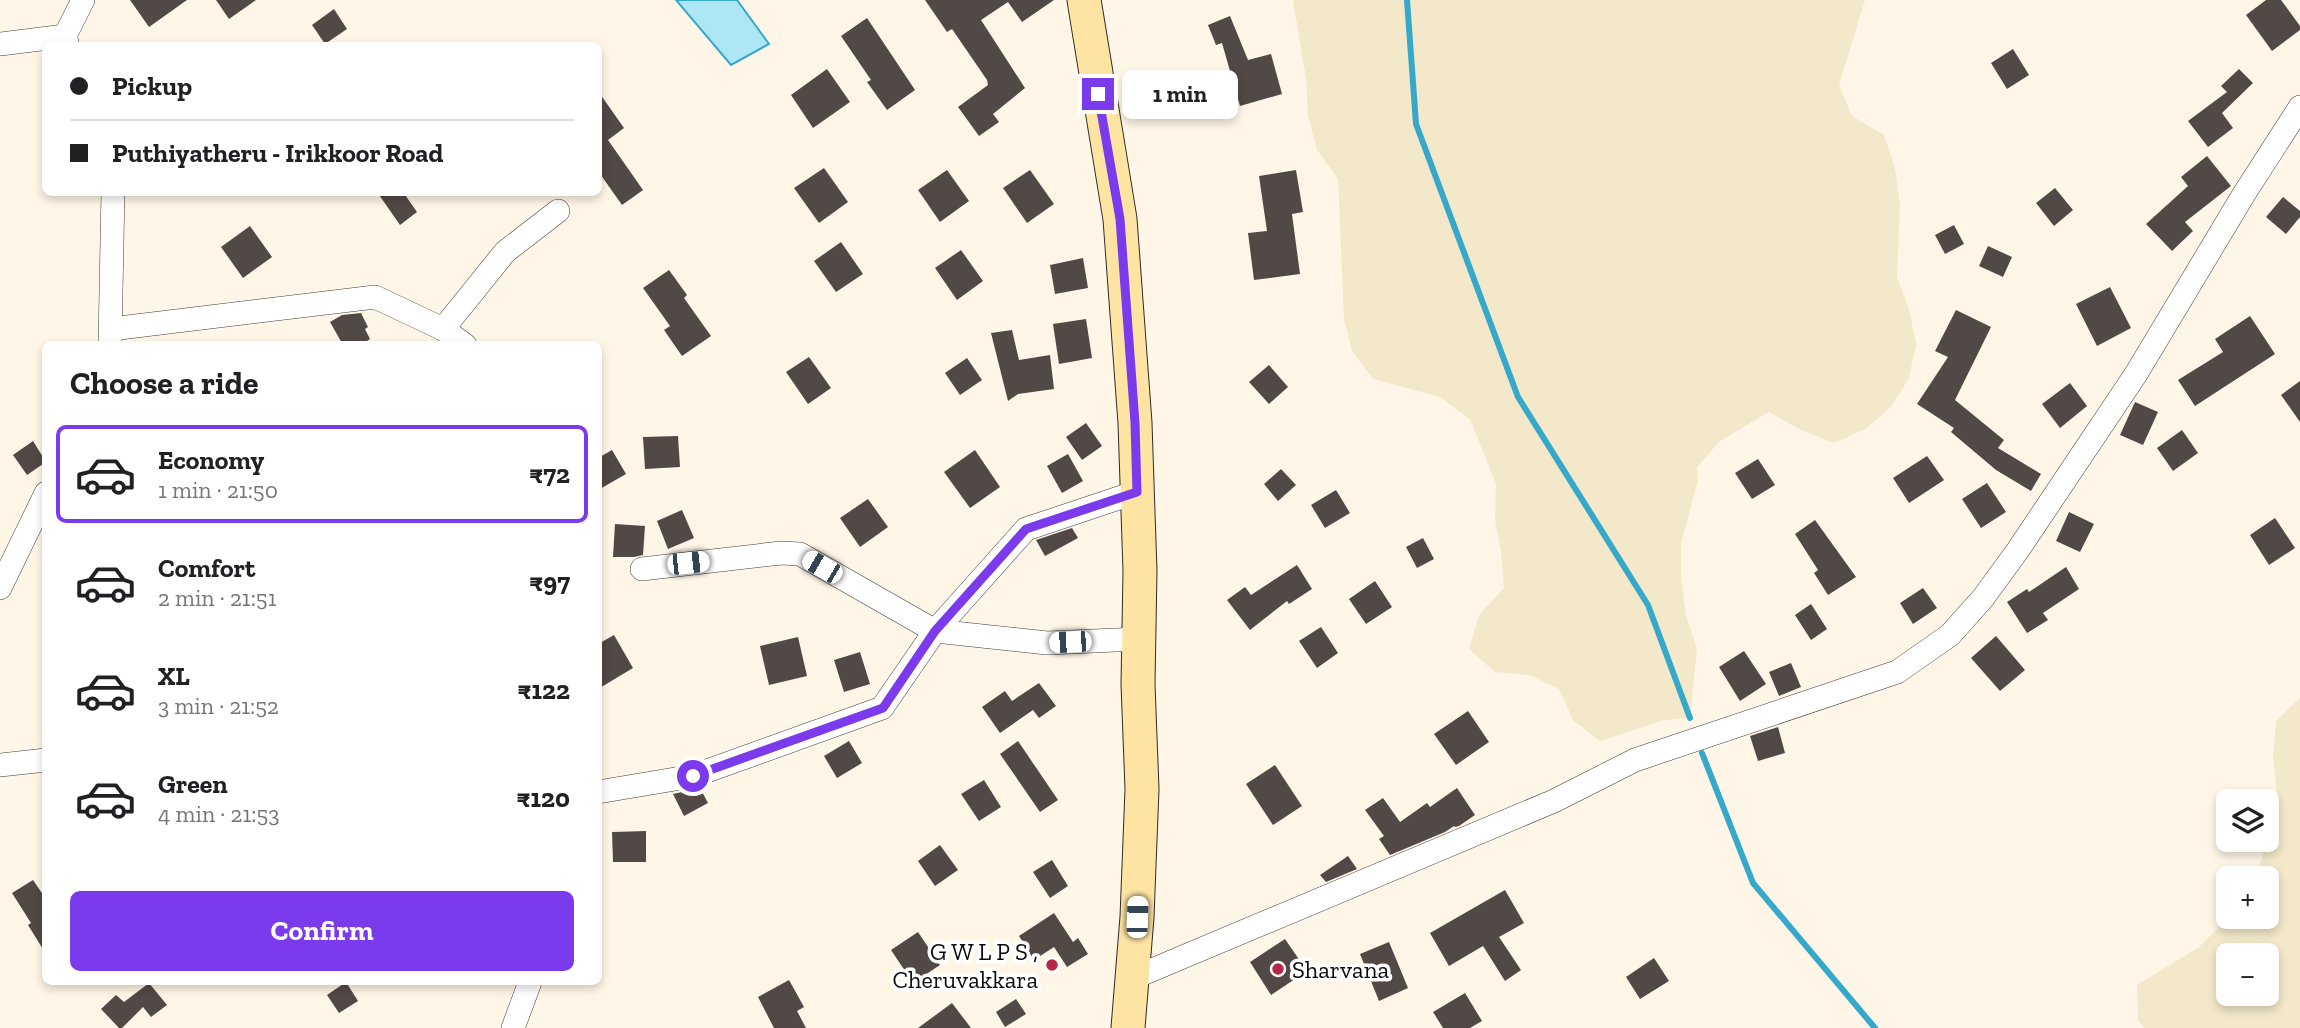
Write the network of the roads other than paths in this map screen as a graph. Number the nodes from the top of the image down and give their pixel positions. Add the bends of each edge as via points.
1 (83, 0) edge
2 (1084, 0) edge
3 (67, 41) edge
4 (42, 42) edge
5 (45, 42) edge
6 (0, 44) edge
7 (2300, 107) edge
8 (113, 196) edge
9 (558, 211) dead end
10 (443, 328) junction
11 (110, 337) edge
12 (460, 341) edge
13 (1137, 492) junction
14 (42, 502) edge
15 (642, 569) dead end
16 (0, 588) edge
17 (935, 631) junction
18 (1139, 639) junction
19 (42, 760) edge
20 (0, 765) edge
21 (602, 791) edge
22 (1133, 978) junction
23 (529, 985) edge
24 (513, 1028) edge
25 (1128, 1028) edge

1 - 3 street
2 - 13 main road via 1120,219
3 - 5 street
4 - 6 street
7 - 22 street via 2136,374 2018,550 1950,635 1896,671 1635,760 1554,802
8 - 11 street
9 - 10 street via 505,252
10 - 11 street via 375,297
10 - 12 street
13 - 17 street via 1026,529
13 - 18 main road
14 - 16 street
15 - 17 street via 800,554
17 - 18 street via 1047,643
17 - 21 street via 883,708 693,776
18 - 22 main road via 1142,789
19 - 20 street
22 - 25 main road
23 - 24 street

